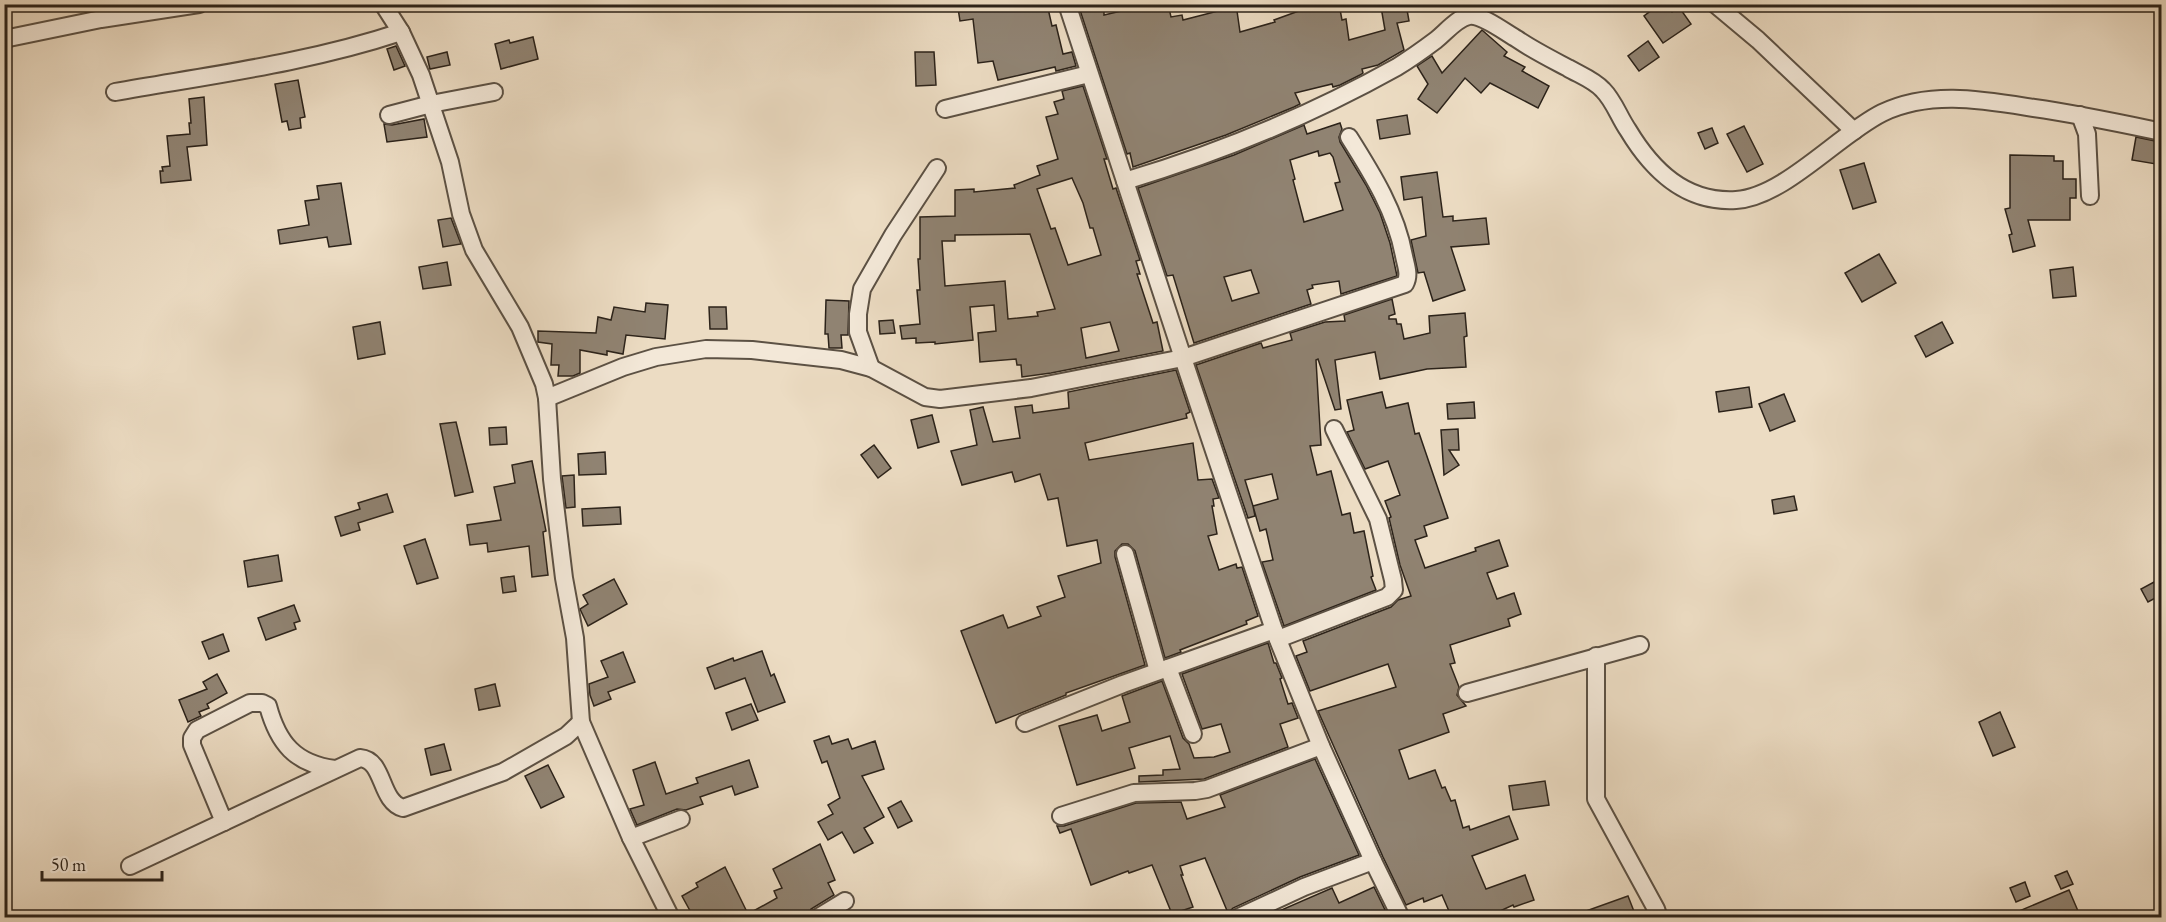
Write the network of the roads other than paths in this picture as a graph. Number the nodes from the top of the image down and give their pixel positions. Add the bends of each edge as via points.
1 (199, 4) edge
2 (383, 4) edge
3 (1067, 4) edge
4 (1715, 4) edge
5 (401, 32) junction
6 (4, 39) edge
7 (1089, 74) junction
8 (115, 92) dead end
9 (494, 92) dead end
10 (431, 104) junction
11 (945, 109) dead end
12 (389, 115) dead end
13 (2080, 115) junction
14 (1854, 131) junction
15 (2162, 132) edge
16 (1349, 137) dead end
17 (937, 168) dead end
18 (1125, 181) junction
19 (2090, 196) dead end
20 (1182, 358) junction
21 (871, 368) junction
22 (547, 398) junction
23 (1334, 429) dead end
24 (1125, 554) dead end
25 (1276, 634) junction
26 (1640, 645) dead end
27 (1596, 656) junction
28 (1163, 670) junction
29 (1467, 693) dead end
30 (581, 722) junction
31 (1025, 723) dead end
32 (1193, 734) dead end
33 (1321, 746) junction
34 (334, 769) junction
35 (1061, 816) dead end
36 (681, 819) dead end
37 (224, 822) junction
38 (631, 838) junction
39 (1373, 861) junction
40 (130, 866) dead end
41 (845, 901) dead end
42 (671, 918) edge
43 (817, 918) edge
44 (1237, 918) edge
45 (1401, 918) edge
46 (1659, 918) edge

1 - 6 street
2 - 5 street
3 - 7 street
4 - 14 street
5 - 8 street via 274,65
5 - 10 street
7 - 11 street
7 - 18 street
9 - 10 street
10 - 12 street
10 - 22 street via 474,250 520,327
13 - 14 street via 1982,100 1943,99 1896,108
13 - 15 street
13 - 19 street via 2087,134
14 - 18 street via 1791,178 1757,195 1733,200 1704,195 1678,186 1657,170 1596,83 1470,16 1399,66 1299,116 1185,163
16 - 20 street via 1393,216 1407,282
17 - 21 street via 862,289 858,332
18 - 20 street
20 - 21 street via 1031,388 940,399 926,397
20 - 25 street
21 - 22 street via 841,360 706,349 623,367
22 - 30 street via 552,479 575,638
23 - 25 street via 1378,519 1394,590 1387,597
24 - 28 street
25 - 28 street
25 - 33 street
26 - 27 street
27 - 29 street
27 - 46 street via 1596,799
28 - 31 street
28 - 32 street
30 - 34 street via 566,736 503,772 403,808 391,800 373,762 367,758
30 - 38 street
33 - 35 street via 1207,789 1130,794
33 - 39 street
34 - 37 street
34 - 37 street via 317,767 297,757 277,734 268,706 250,703 197,730 192,738
36 - 38 street
37 - 40 street
38 - 42 street
39 - 44 street
39 - 45 street
41 - 43 street

